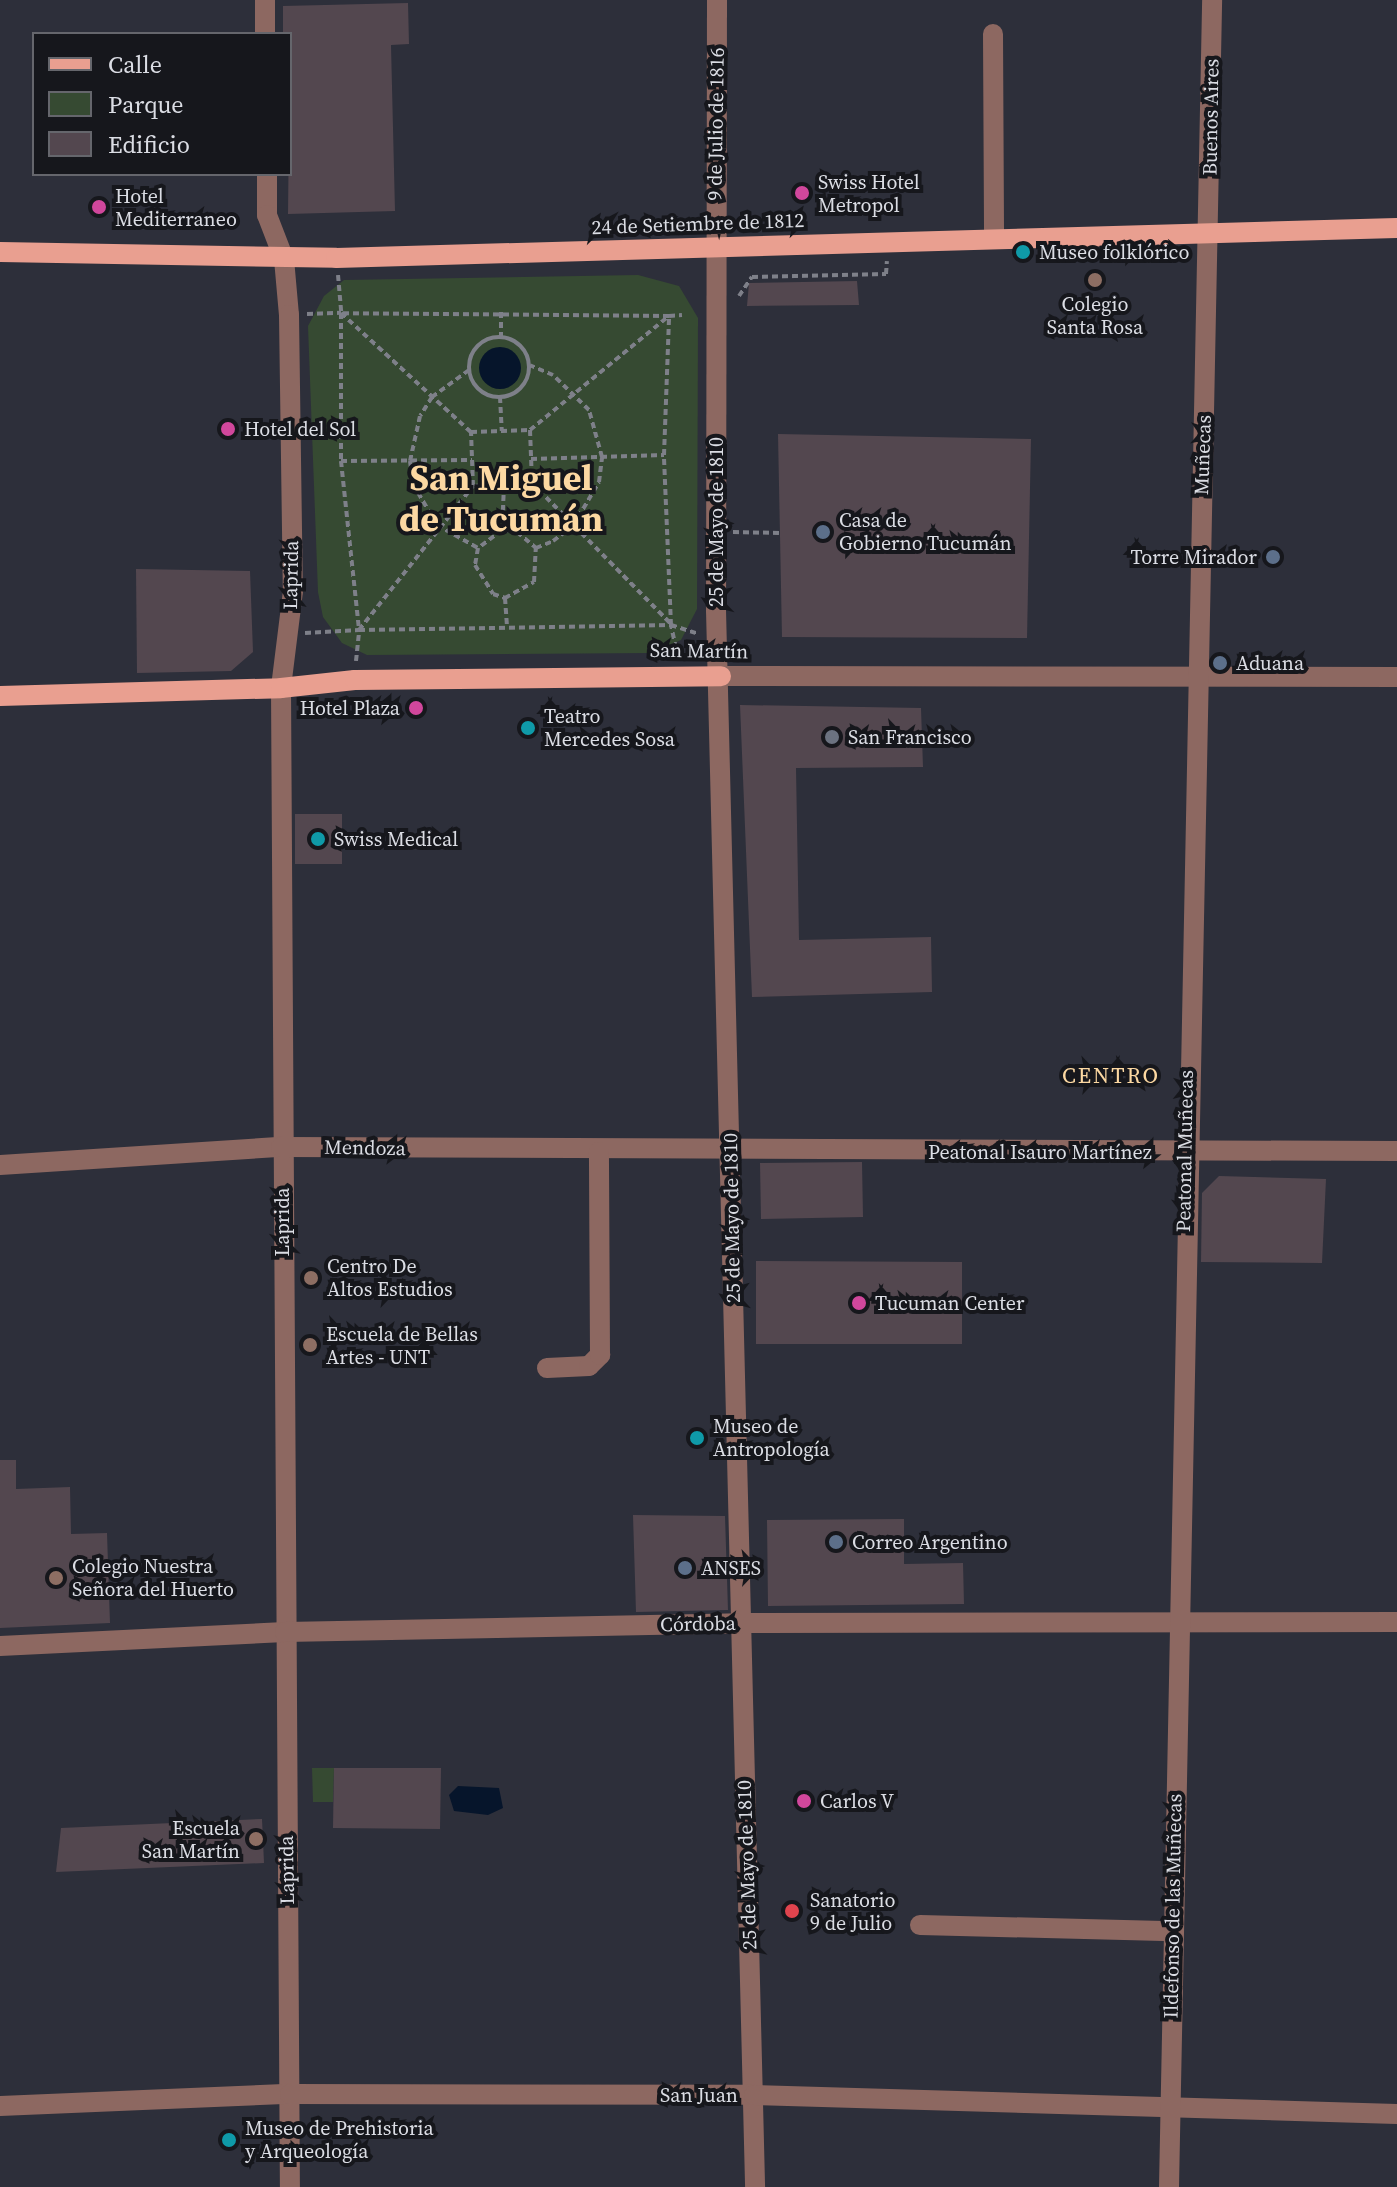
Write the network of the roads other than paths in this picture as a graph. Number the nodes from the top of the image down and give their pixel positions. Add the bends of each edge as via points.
1 (265, 0) edge
2 (717, 0) edge
3 (1212, 0) edge
4 (265, 32) edge
5 (993, 34) dead end
6 (267, 176) edge
7 (1397, 228) edge
8 (1209, 234) junction
9 (994, 239) junction
10 (714, 248) junction
11 (0, 252) edge
12 (284, 259) junction
13 (721, 676) junction
14 (1196, 677) junction
15 (1397, 677) edge
16 (281, 688) junction
17 (0, 696) edge
18 (281, 1147) junction
19 (1397, 1151) edge
20 (599, 1152) junction
21 (1185, 1152) junction
22 (731, 1153) junction
23 (0, 1165) edge
24 (547, 1368) dead end
25 (1397, 1622) edge
26 (740, 1623) junction
27 (1179, 1626) junction
28 (285, 1632) junction
29 (0, 1646) edge
30 (920, 1925) dead end
31 (1173, 1931) junction
32 (290, 2094) junction
33 (754, 2095) junction
34 (0, 2106) edge
35 (1169, 2110) junction
36 (1397, 2114) edge
37 (290, 2187) edge
38 (755, 2187) edge
39 (1169, 2187) edge

1 - 4 street
2 - 10 street, 9 de Julio de 1816
3 - 8 street, Buenos Aires
5 - 9 street
6 - 12 street, Laprida via 267,215
7 - 8 main road, 24 de Setiembre de 1812
8 - 9 main road, 24 de Setiembre de 1812
8 - 14 street, Muñecas
9 - 10 main road, 24 de Setiembre de 1812
10 - 12 main road, 24 de Setiembre de 1812
10 - 13 street, 25 de Mayo de 1810
11 - 12 main road, 24 de Setiembre de 1812
12 - 16 street, Laprida via 289,315 288,635
13 - 14 street, San Martín
13 - 16 main road, San Martín via 681,672 355,680
13 - 22 street, 25 de Mayo de 1810
14 - 15 street, San Martín
14 - 21 street, Peatonal Muñecas
16 - 17 main road, San Martín
16 - 18 street, Laprida
18 - 20 street, Mendoza
18 - 23 street, Mendoza
18 - 28 street, Laprida
19 - 21 street, Peatonal Isauro Martínez
20 - 22 street, Mendoza
20 - 24 street via 600,1355 589,1366
21 - 22 street, Peatonal Isauro Martínez
21 - 27 street, Peatonal Muñecas
22 - 26 street, 25 de Mayo de 1810
25 - 27 street, Córdoba
26 - 27 street, Córdoba
26 - 28 street, Córdoba
26 - 33 street, 25 de Mayo de 1810
27 - 31 street, Ildefonso de las Muñecas
28 - 29 street, Córdoba
28 - 32 street, Laprida
30 - 31 street
31 - 35 street, Ildefonso de las Muñecas
32 - 33 street, San Juan
32 - 34 street, San Juan
32 - 37 street, Laprida
33 - 35 street, San Juan
33 - 38 street, 25 de Mayo de 1810
35 - 36 street, San Juan
35 - 39 street, Ildefonso de las Muñecas

